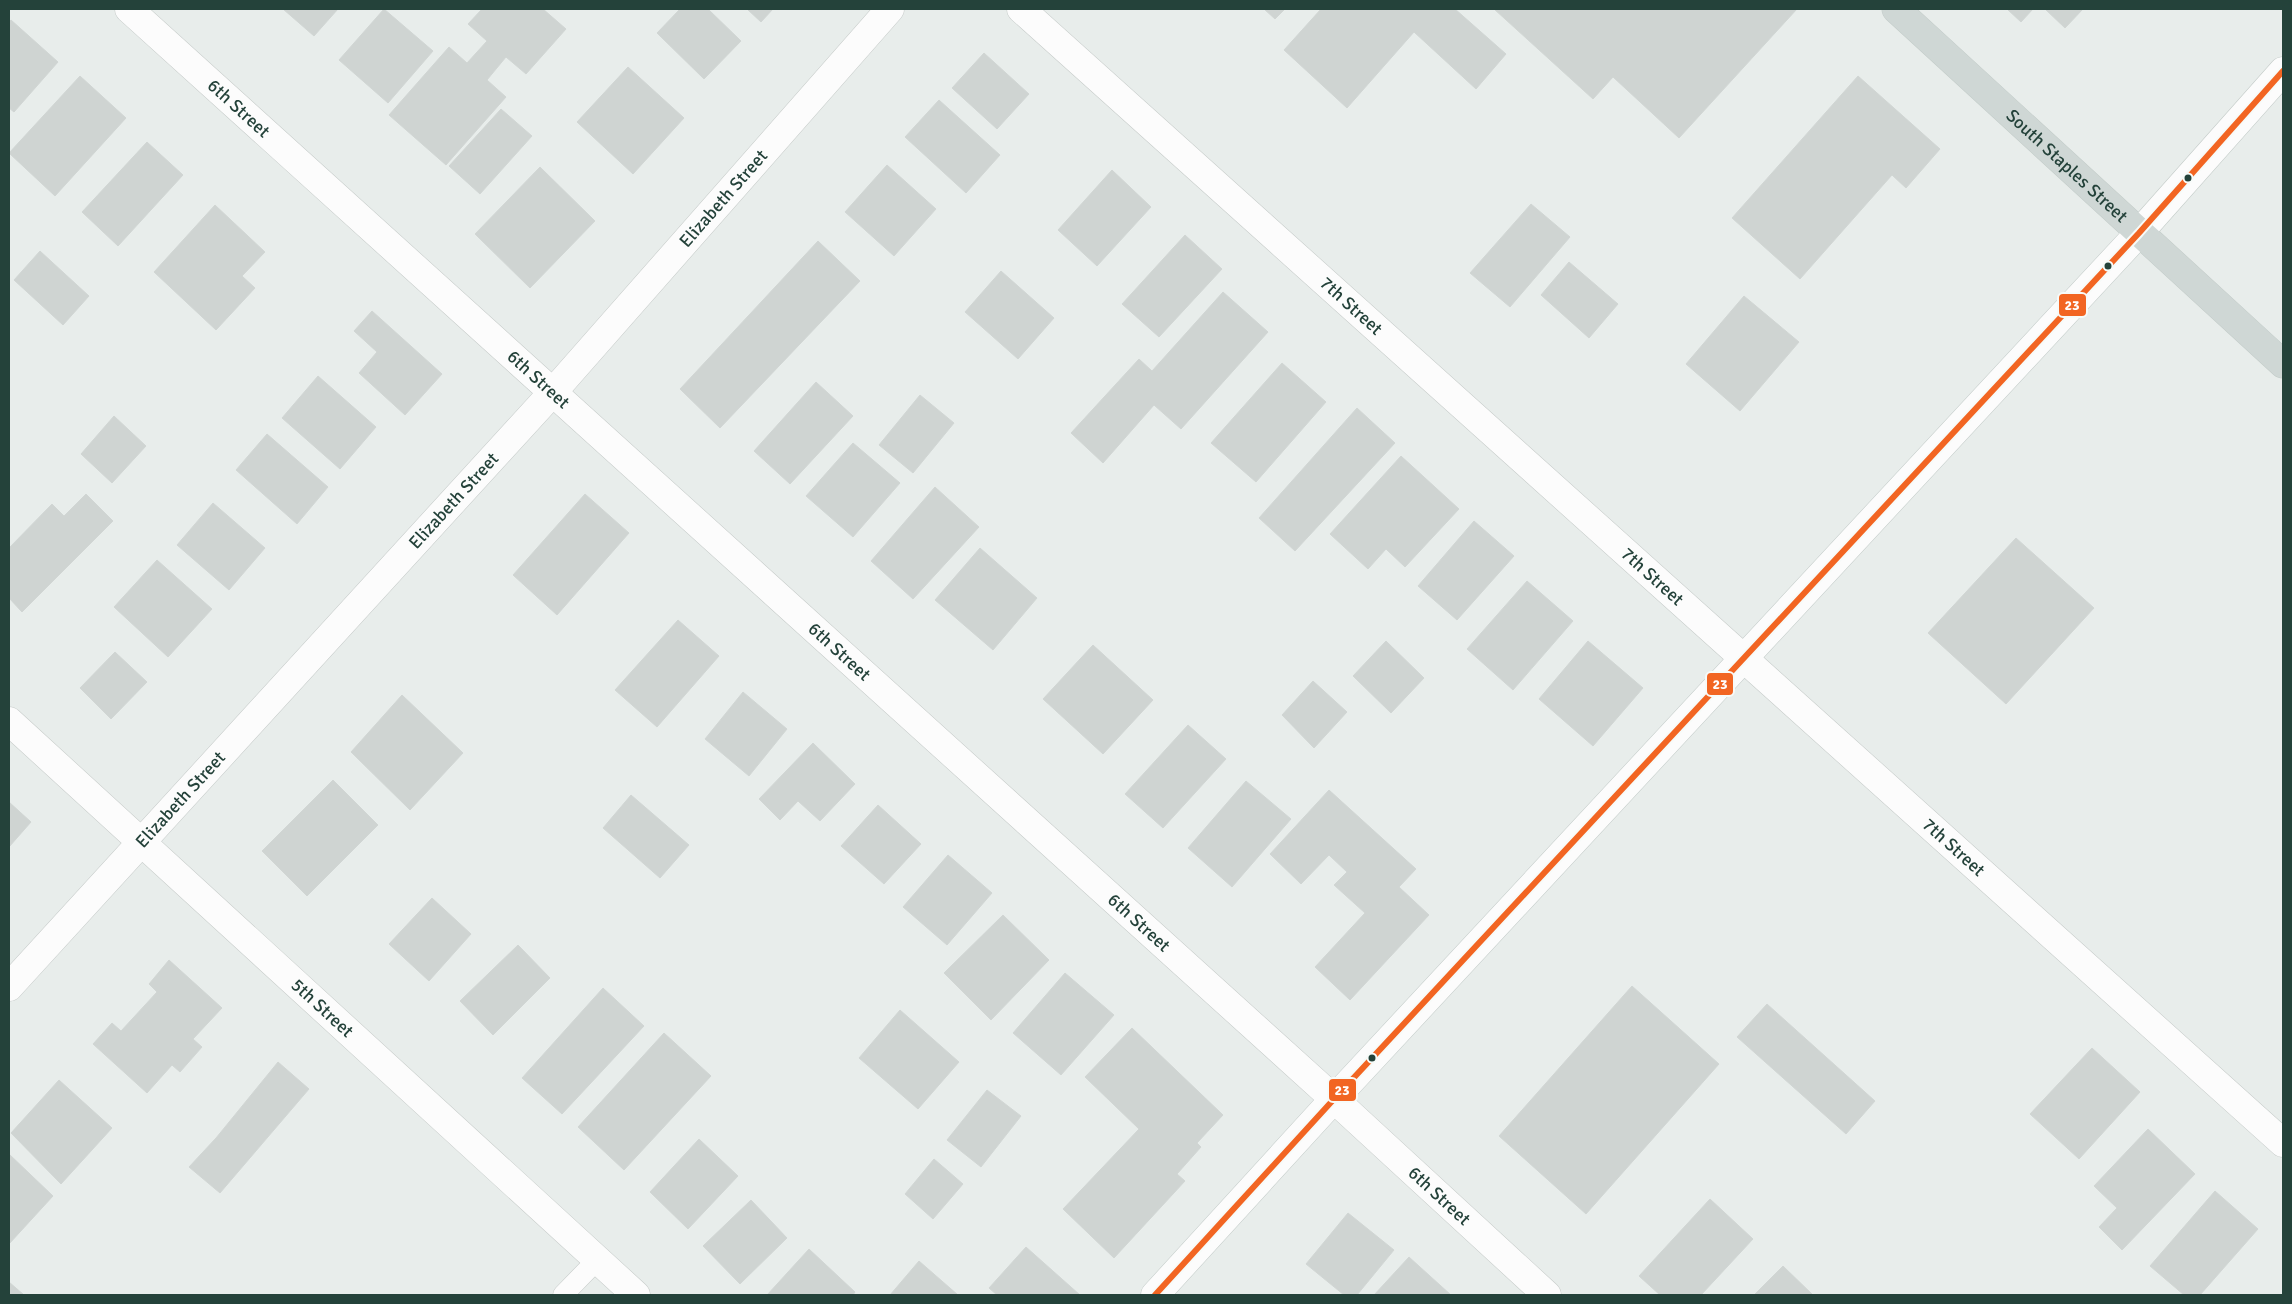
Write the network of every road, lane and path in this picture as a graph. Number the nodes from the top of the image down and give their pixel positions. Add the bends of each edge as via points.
1 (129, 9) edge
2 (890, 9) edge
3 (1021, 9) edge
4 (1896, 9) edge
5 (2283, 71) edge
6 (2139, 233) junction
7 (2283, 364) edge
8 (553, 392) junction
9 (1744, 660) junction
10 (9, 721) edge
11 (140, 842) junction
12 (9, 987) edge
13 (1334, 1099) junction
14 (2283, 1143) edge
15 (597, 1260) junction
16 (563, 1295) edge
17 (636, 1295) edge
18 (1155, 1295) edge
19 (1547, 1295) edge

1 - 8 street, 6th Street
2 - 8 street, Elizabeth Street
3 - 9 street, 7th Street
4 - 6 main road, South Staples Street
5 - 6 street
6 - 7 main road, South Staples Street
6 - 9 street
8 - 11 street, Elizabeth Street
8 - 13 street, 6th Street
9 - 13 street
9 - 14 street, 7th Street
10 - 11 street, 5th Street
11 - 12 street, Elizabeth Street
11 - 15 street, 5th Street
13 - 18 street
13 - 19 street, 6th Street
15 - 16 lane
15 - 17 street, 5th Street

